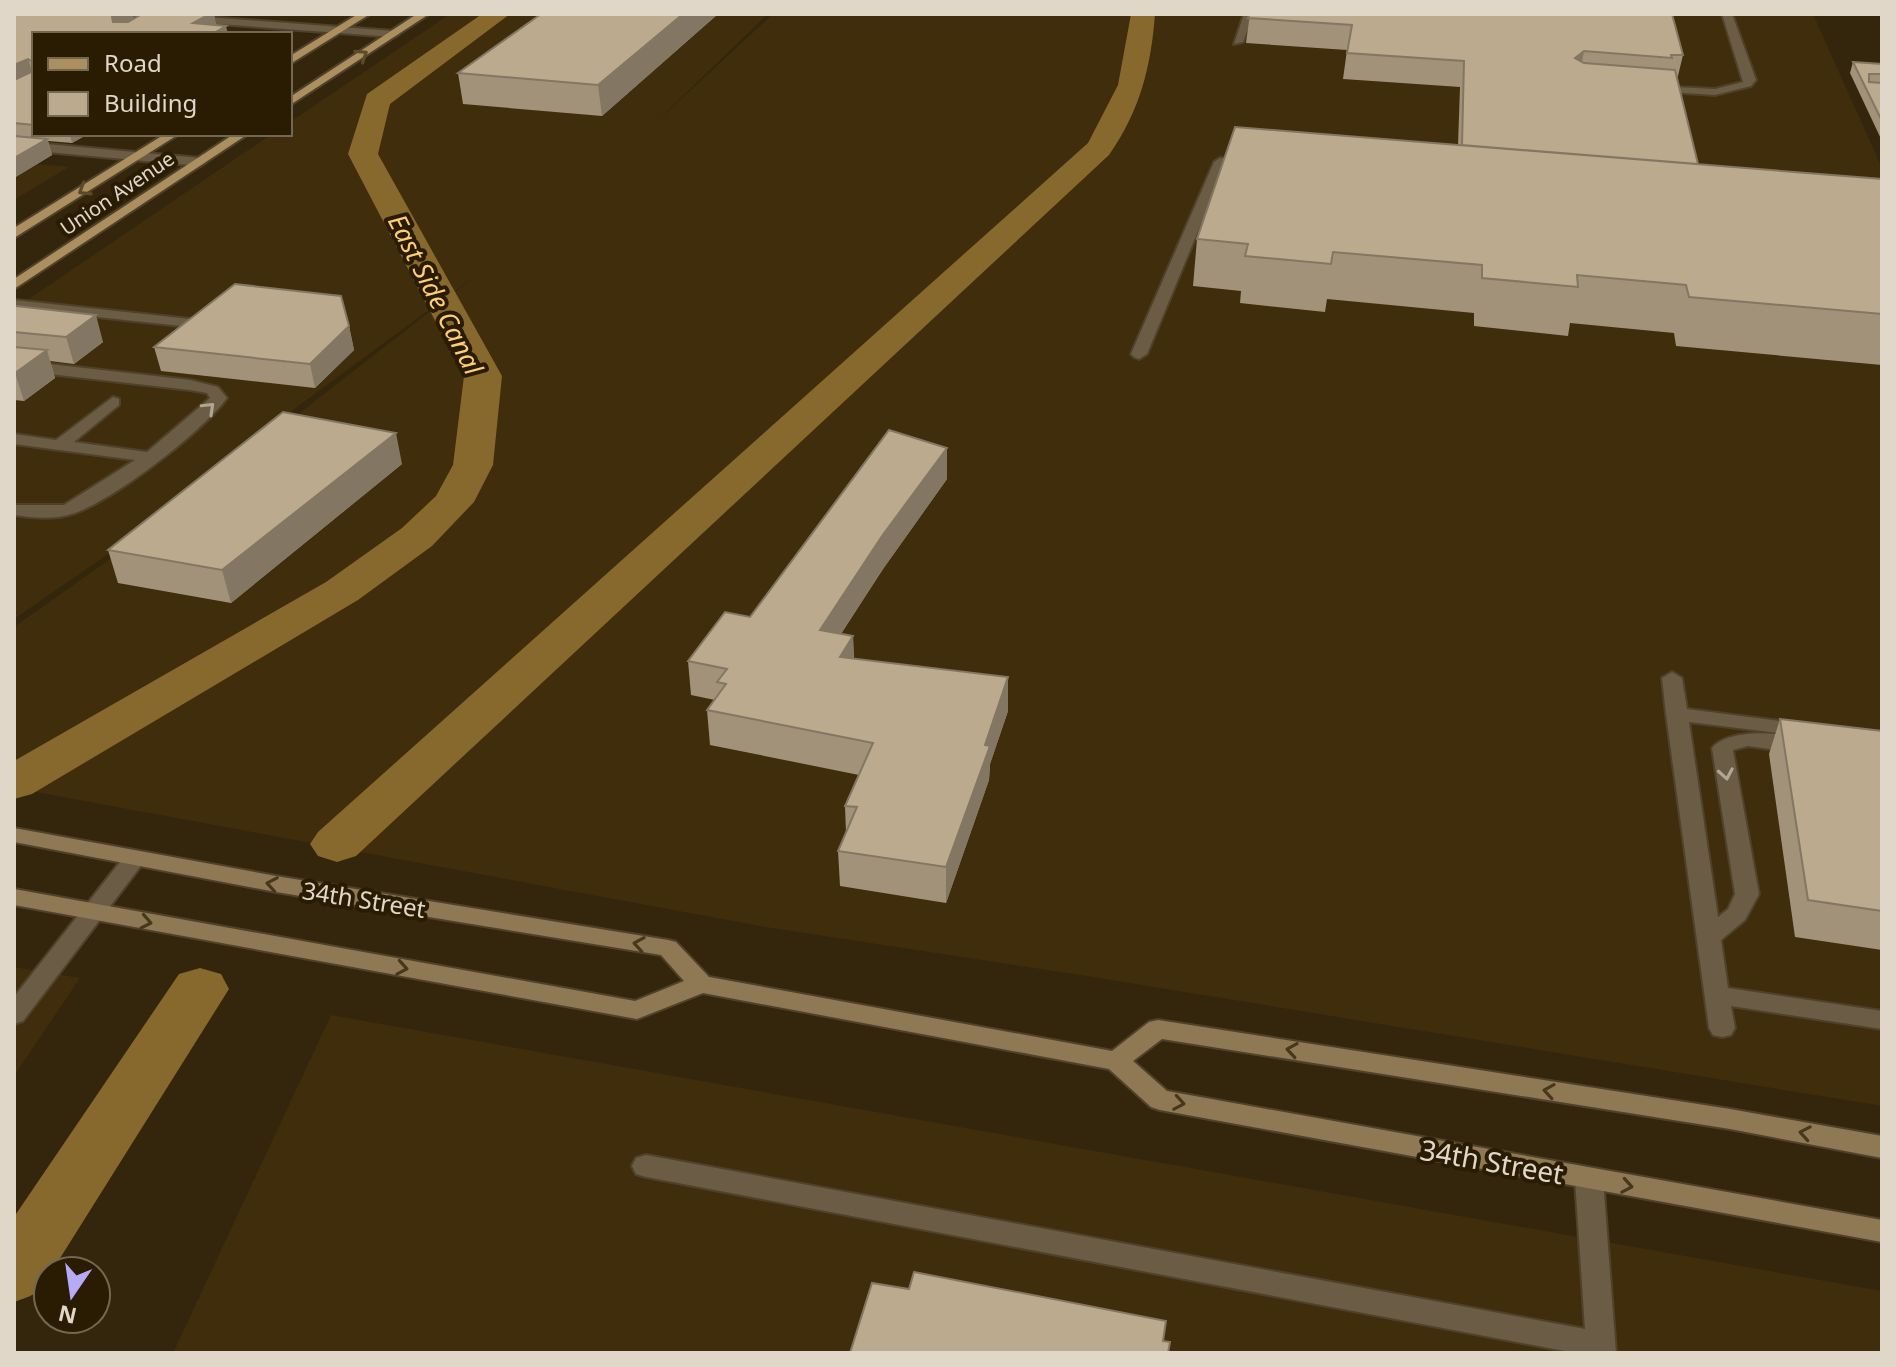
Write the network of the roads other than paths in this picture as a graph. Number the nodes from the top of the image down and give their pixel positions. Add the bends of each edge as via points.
1 (123, 14) edge
2 (365, 14) edge
3 (424, 14) edge
4 (1249, 14) edge
5 (1727, 14) edge
6 (158, 15) edge
7 (133, 28) edge
8 (339, 30) junction
9 (394, 34) junction
10 (1238, 42) dead end
11 (292, 60) edge
12 (1639, 87) edge
13 (292, 101) edge
14 (170, 136) edge
15 (239, 136) edge
16 (14, 145) edge
17 (138, 156) junction
18 (200, 162) junction
19 (1267, 166) edge
20 (14, 234) edge
21 (14, 285) edge
22 (14, 304) edge
23 (209, 325) edge
24 (1142, 348) dead end
25 (14, 365) edge
26 (113, 402) dead end
27 (14, 439) edge
28 (60, 445) junction
29 (148, 457) junction
30 (14, 510) edge
31 (1672, 678) dead end
32 (1676, 714) junction
33 (14, 835) edge
34 (135, 858) junction
35 (14, 897) edge
36 (93, 912) junction
37 (1708, 938) junction
38 (701, 984) junction
39 (1717, 995) junction
40 (14, 1015) edge
41 (1882, 1020) edge
42 (1722, 1028) dead end
43 (1116, 1061) junction
44 (1882, 1147) edge
45 (646, 1166) dead end
46 (1589, 1179) junction
47 (1882, 1231) edge
48 (1601, 1349) edge

1 - 6 street
2 - 8 main road
3 - 9 main road
4 - 10 street
5 - 12 street via 1747,84 1715,92
6 - 7 street
6 - 8 street
8 - 9 street
8 - 11 main road
13 -> 9 main road
14 - 17 main road, Union Avenue
15 - 18 main road, Union Avenue
16 - 17 street
17 - 18 street
17 -> 20 main road, Union Avenue
18 - 21 main road, Union Avenue
19 - 24 street via 1220,162
22 - 23 street
29 -> 25 street via 216,404 218,394 190,385
26 - 28 street
27 - 28 street
28 - 29 street
29 - 30 street via 72,509
31 - 32 street
32 - 37 street
32 -> 37 street via 1819,741 1728,741 1722,748 1747,894 1737,914
33 - 34 street, 34th Street
34 - 36 street
38 -> 34 street, 34th Street via 668,948
35 - 36 street
36 -> 38 street via 637,1010
36 - 40 street
37 - 39 street
38 - 43 street
39 - 41 street
39 - 42 street
44 -> 43 street via 1158,1029
43 -> 46 street, 34th Street via 1160,1100
45 - 48 street
46 -> 47 street, 34th Street
46 - 48 street

